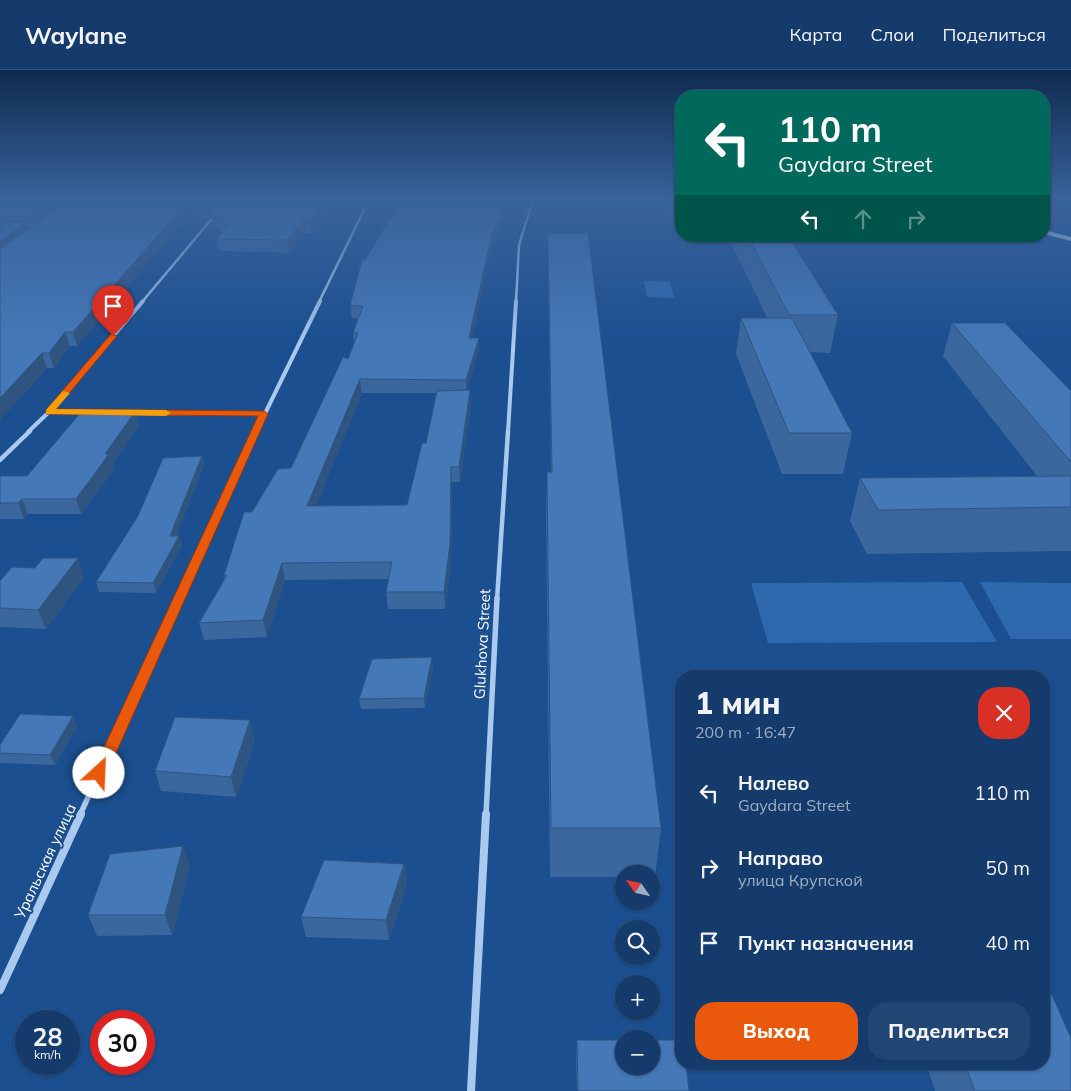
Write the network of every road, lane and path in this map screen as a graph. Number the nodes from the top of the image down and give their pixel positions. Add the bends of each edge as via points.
1 (188, 248) edge
2 (346, 248) edge
3 (519, 248) edge
4 (50, 412) junction
5 (88, 412) edge
6 (127, 412) edge
7 (264, 414) junction
8 (0, 460) edge
9 (0, 990) edge
10 (471, 1091) edge

1 - 4 street
2 - 7 street, Уральская улица
3 - 10 street, Glukhova Street
4 - 5 street
4 - 8 street
6 - 7 street
7 - 9 street, Уральская улица

